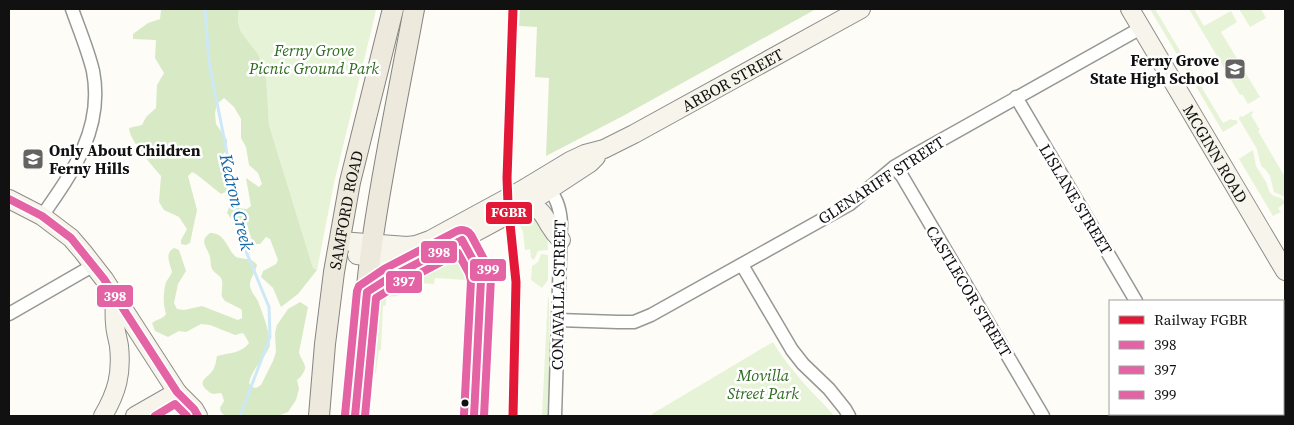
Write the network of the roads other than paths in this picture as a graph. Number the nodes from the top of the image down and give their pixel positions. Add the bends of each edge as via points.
1 (72, 9) edge
2 (392, 9) edge
3 (414, 9) edge
4 (861, 9) edge
5 (1130, 9) edge
6 (1141, 28) junction
7 (1016, 97) junction
8 (894, 167) junction
9 (546, 183) junction
10 (9, 198) edge
11 (526, 205) junction
12 (42, 216) junction
13 (561, 240) junction
14 (339, 246) junction
15 (371, 250) junction
16 (418, 262) junction
17 (94, 265) junction
18 (742, 265) junction
19 (1285, 271) edge
20 (367, 292) junction
21 (115, 296) junction
22 (1135, 300) edge
23 (9, 314) edge
24 (558, 320) junction
25 (176, 392) junction
26 (103, 416) edge
27 (135, 416) edge
28 (184, 416) edge
29 (198, 416) edge
30 (319, 416) edge
31 (356, 416) edge
32 (555, 416) edge
33 (850, 416) edge
34 (1043, 416) edge

1 - 12 street via 93,72 93,119 74,167
2 - 14 main road, SAMFORD ROAD via 350,182
3 - 15 main road, SAMFORD ROAD
4 - 9 street, ARBOR STREET via 604,149 570,161
5 - 6 street, MCGINN ROAD
6 - 7 street, GLENARIFF STREET
6 - 19 street, MCGINN ROAD
7 - 8 street, GLENARIFF STREET
7 - 22 street, LISLANE STREET
8 - 18 street, GLENARIFF STREET via 850,204
8 - 34 street, CASTLECOR STREET
9 - 11 street, ARBOR STREET
9 - 13 street, CONAVALLA STREET via 559,207
9 - 15 street, ARBOR STREET via 424,243
10 - 12 street
11 - 13 street via 535,207 546,217
11 - 16 street, ARBOR STREET
12 - 17 street via 71,238
13 - 24 street, CONAVALLA STREET
14 - 15 street, ARBOR STREET
14 - 30 main road, SAMFORD ROAD
15 - 16 street, ARBOR STREET
15 - 20 main road, SAMFORD ROAD
16 - 20 main road
17 - 21 street
17 - 23 street
18 - 24 street, GLENARIFF STREET via 634,322
18 - 33 street via 792,350
20 - 31 main road, SAMFORD ROAD
21 - 25 street
21 - 26 street via 119,378
24 - 32 street, CONAVALLA STREET
25 - 27 street
25 - 28 street
25 - 29 street

